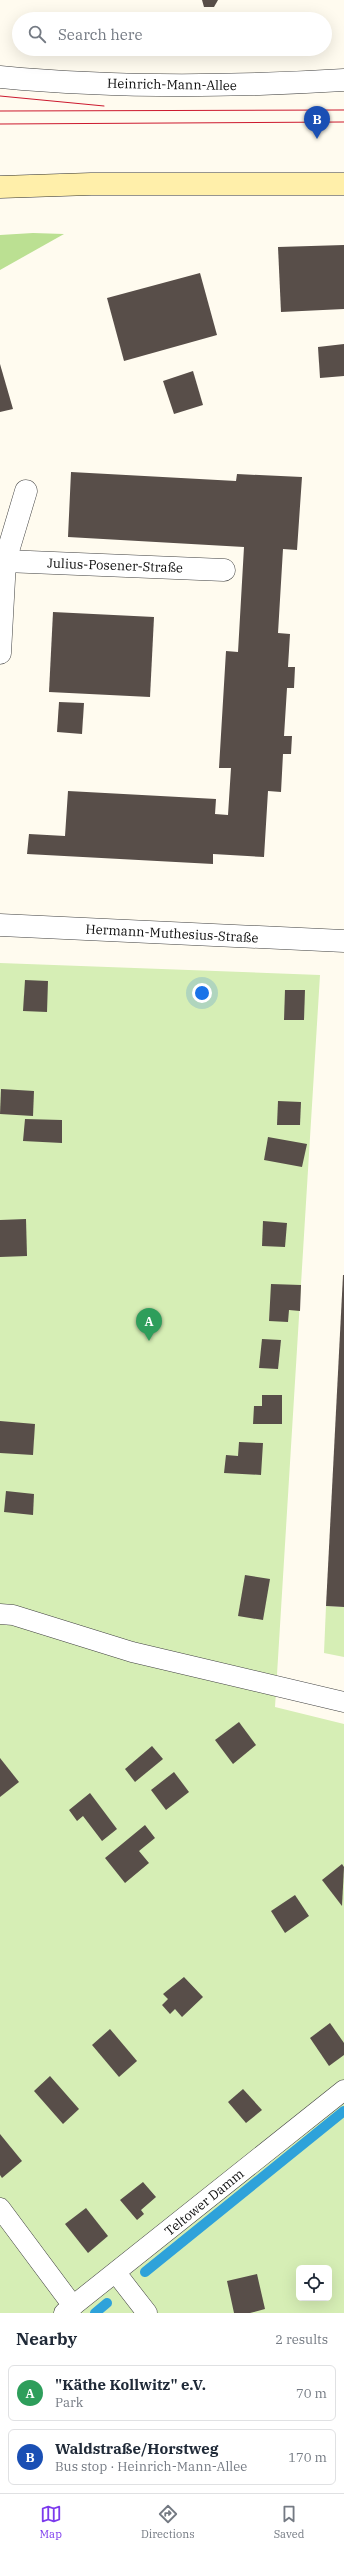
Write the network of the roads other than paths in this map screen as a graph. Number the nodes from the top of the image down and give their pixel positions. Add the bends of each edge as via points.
1 (0, 77) edge
2 (344, 80) edge
3 (344, 184) edge
4 (0, 187) edge
5 (26, 491) dead end
6 (5, 561) junction
7 (224, 570) dead end
8 (0, 652) edge
9 (0, 924) edge
10 (344, 941) edge
11 (0, 1614) edge
12 (344, 1702) edge
13 (344, 2090) edge
14 (0, 2208) edge
15 (116, 2273) junction
16 (69, 2309) edge
17 (147, 2313) edge

1 - 2 street, Heinrich-Mann-Allee via 230,86
3 - 4 main road via 91,184
5 - 6 street
6 - 7 street, Julius-Posener-Straße
6 - 8 street
9 - 10 street, Hermann-Muthesius-Straße
11 - 12 lane via 13,1615 132,1652
13 - 15 lane, Teltower Damm
14 - 16 lane
15 - 16 lane, Teltower Damm
15 - 17 lane

